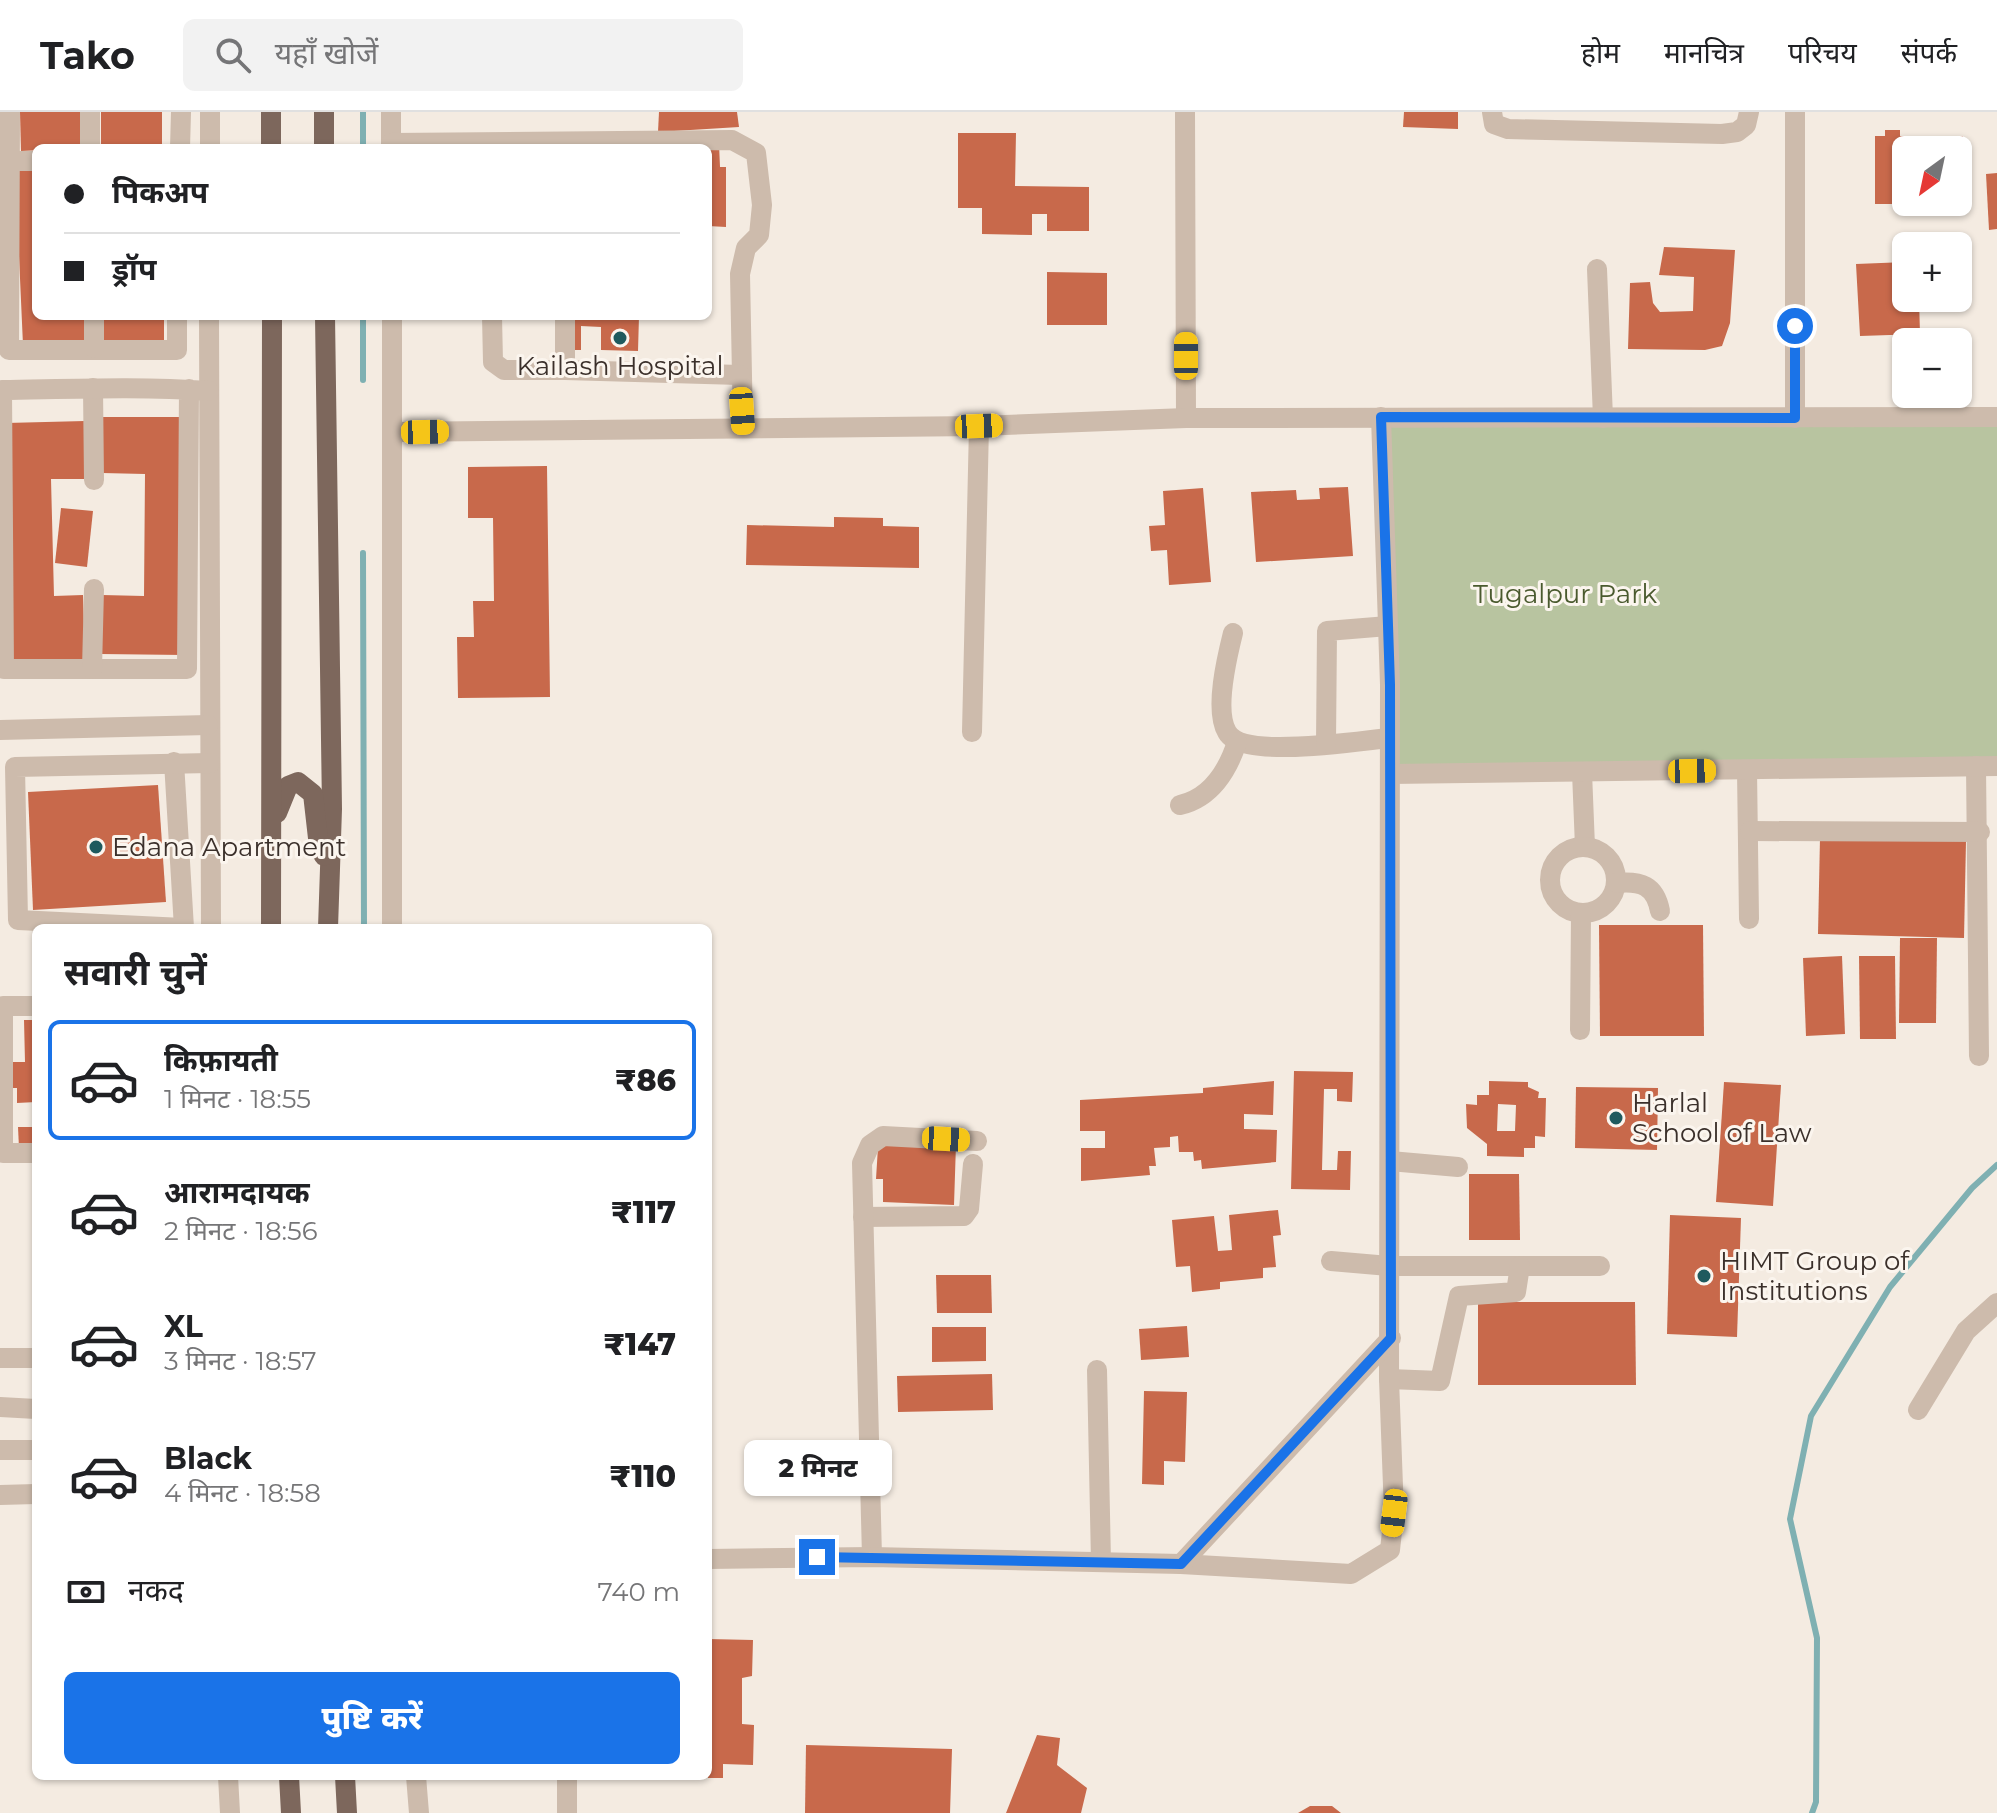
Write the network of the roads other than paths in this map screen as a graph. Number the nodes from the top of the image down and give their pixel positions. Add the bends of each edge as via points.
1 (10, 112) edge
2 (90, 112) edge
3 (181, 112) edge
4 (210, 112) edge
5 (271, 112) edge
6 (324, 112) edge
7 (391, 112) edge
8 (1185, 112) edge
9 (1492, 112) edge
10 (1749, 112) edge
11 (1795, 112) edge
12 (90, 144) edge
13 (180, 144) edge
14 (210, 144) edge
15 (271, 144) edge
16 (324, 144) edge
17 (391, 144) edge
18 (595, 144) edge
19 (5, 161) edge
20 (32, 161) edge
21 (1597, 269) dead end
22 (94, 320) edge
23 (177, 320) edge
24 (208, 320) edge
25 (272, 320) edge
26 (325, 320) edge
27 (392, 320) edge
28 (492, 320) edge
29 (565, 320) edge
30 (94, 348) junction
31 (565, 370) junction
32 (740, 375) junction
33 (93, 388) junction
34 (199, 390) junction
35 (1381, 417) junction
36 (1997, 417) edge
37 (1186, 418) junction
38 (1603, 418) junction
39 (1795, 418) junction
40 (979, 426) junction
41 (743, 427) junction
42 (393, 432) junction
43 (94, 480) dead end
44 (94, 589) dead end
45 (1388, 626) junction
46 (1233, 633) dead end
47 (92, 669) junction
48 (187, 669) junction
49 (210, 670) junction
50 (208, 725) junction
51 (0, 730) edge
52 (972, 732) dead end
53 (1389, 738) junction
54 (1237, 742) junction
55 (1326, 743) junction
56 (174, 762) junction
57 (210, 763) junction
58 (1987, 766) edge
59 (1747, 770) junction
60 (1582, 772) junction
61 (1390, 774) junction
62 (1180, 805) dead end
63 (272, 824) junction
64 (1750, 831) junction
65 (1980, 832) junction
66 (1585, 847) junction
67 (330, 864) junction
68 (1617, 883) junction
69 (1660, 911) dead end
70 (1581, 914) junction
71 (1749, 919) dead end
72 (100, 924) edge
73 (183, 924) edge
74 (211, 924) edge
75 (271, 924) edge
76 (328, 924) edge
77 (392, 924) edge
78 (32, 1006) edge
79 (1580, 1030) dead end
80 (1979, 1056) dead end
81 (977, 1141) dead end
82 (32, 1153) edge
83 (1390, 1161) junction
84 (973, 1164) dead end
85 (1458, 1167) dead end
86 (863, 1217) junction
87 (1331, 1261) dead end
88 (1389, 1266) junction
89 (1520, 1266) junction
90 (1600, 1266) dead end
91 (1997, 1303) edge
92 (1391, 1338) junction
93 (0, 1358) edge
94 (32, 1358) edge
95 (1097, 1370) dead end
96 (1389, 1379) junction
97 (0, 1407) edge
98 (32, 1409) edge
99 (1918, 1410) dead end
100 (0, 1450) edge
101 (32, 1450) edge
102 (32, 1494) edge
103 (0, 1495) edge
104 (872, 1557) junction
105 (712, 1559) edge
106 (1101, 1562) junction
107 (1181, 1564) junction
108 (228, 1780) edge
109 (289, 1780) edge
110 (345, 1780) edge
111 (416, 1780) edge
112 (567, 1780) edge
113 (230, 1813) edge
114 (291, 1813) edge
115 (347, 1813) edge
116 (419, 1813) edge
117 (567, 1813) edge

1 - 19 street
2 - 12 street
3 - 13 street
4 - 14 street
5 - 15 main road
6 - 16 main road
7 - 17 street
8 - 37 street
9 - 10 street via 1494,124 1508,129 1722,134 1746,125
11 - 39 street
18 - 32 street via 732,140 756,153 762,205 759,235 746,248 740,274
19 - 20 street
19 - 30 street via 9,350
21 - 38 street
22 - 30 street
23 - 30 street via 177,350
24 - 34 street
25 - 63 main road
26 - 67 main road
27 - 42 street
28 - 31 street via 493,362 504,370
29 - 31 street
31 - 32 street
32 - 41 street
33 - 34 street
33 - 43 street
33 - 47 street via 2,390 4,669
34 - 48 street
34 - 49 street
35 - 37 street
35 - 38 street
35 - 45 street
36 - 39 street
37 - 40 street
38 - 39 street
40 - 41 street
40 - 52 street
41 - 42 street
42 - 77 street
44 - 47 street
45 - 53 street
45 - 55 street via 1327,631
46 - 54 street via 1222,720
47 - 48 street
48 - 49 street
49 - 50 street
50 - 51 street
50 - 57 street
53 - 55 street
53 - 61 street
54 - 55 street via 1259,748
54 - 62 street via 1230,763 1206,794
56 - 57 street
56 - 72 street via 15,767 18,920
56 - 73 street
57 - 74 street
58 - 59 street
58 - 65 street
59 - 60 street
59 - 64 street
60 - 61 street
60 - 66 street
61 - 83 street
63 - 67 main road via 288,786 304,784 313,794 319,847
63 - 75 main road
64 - 65 street
64 - 71 street
65 - 80 street
66 - 68 street via 1608,858
66 - 70 street via 1561,855 1550,878 1558,902
67 - 76 main road
68 - 69 street via 1639,881 1650,888
68 - 70 street via 1605,906
70 - 79 street
78 - 82 street via 3,1006 3,1153
81 - 86 street via 883,1136 870,1145 862,1163
83 - 85 street
83 - 88 street
84 - 86 street via 964,1216
86 - 104 street
87 - 88 street
88 - 89 street
88 - 92 street
89 - 90 street
89 - 96 street via 1516,1292 1459,1296 1440,1381
91 - 99 street via 1966,1331
92 - 96 street
92 - 107 street
93 - 94 street
95 - 106 street
96 - 107 street via 1394,1513 1390,1550 1351,1574
97 - 98 street
100 - 101 street
102 - 103 street
104 - 105 street
104 - 106 street
106 - 107 street
108 - 113 street
109 - 114 main road
110 - 115 main road
111 - 116 street
112 - 117 street

